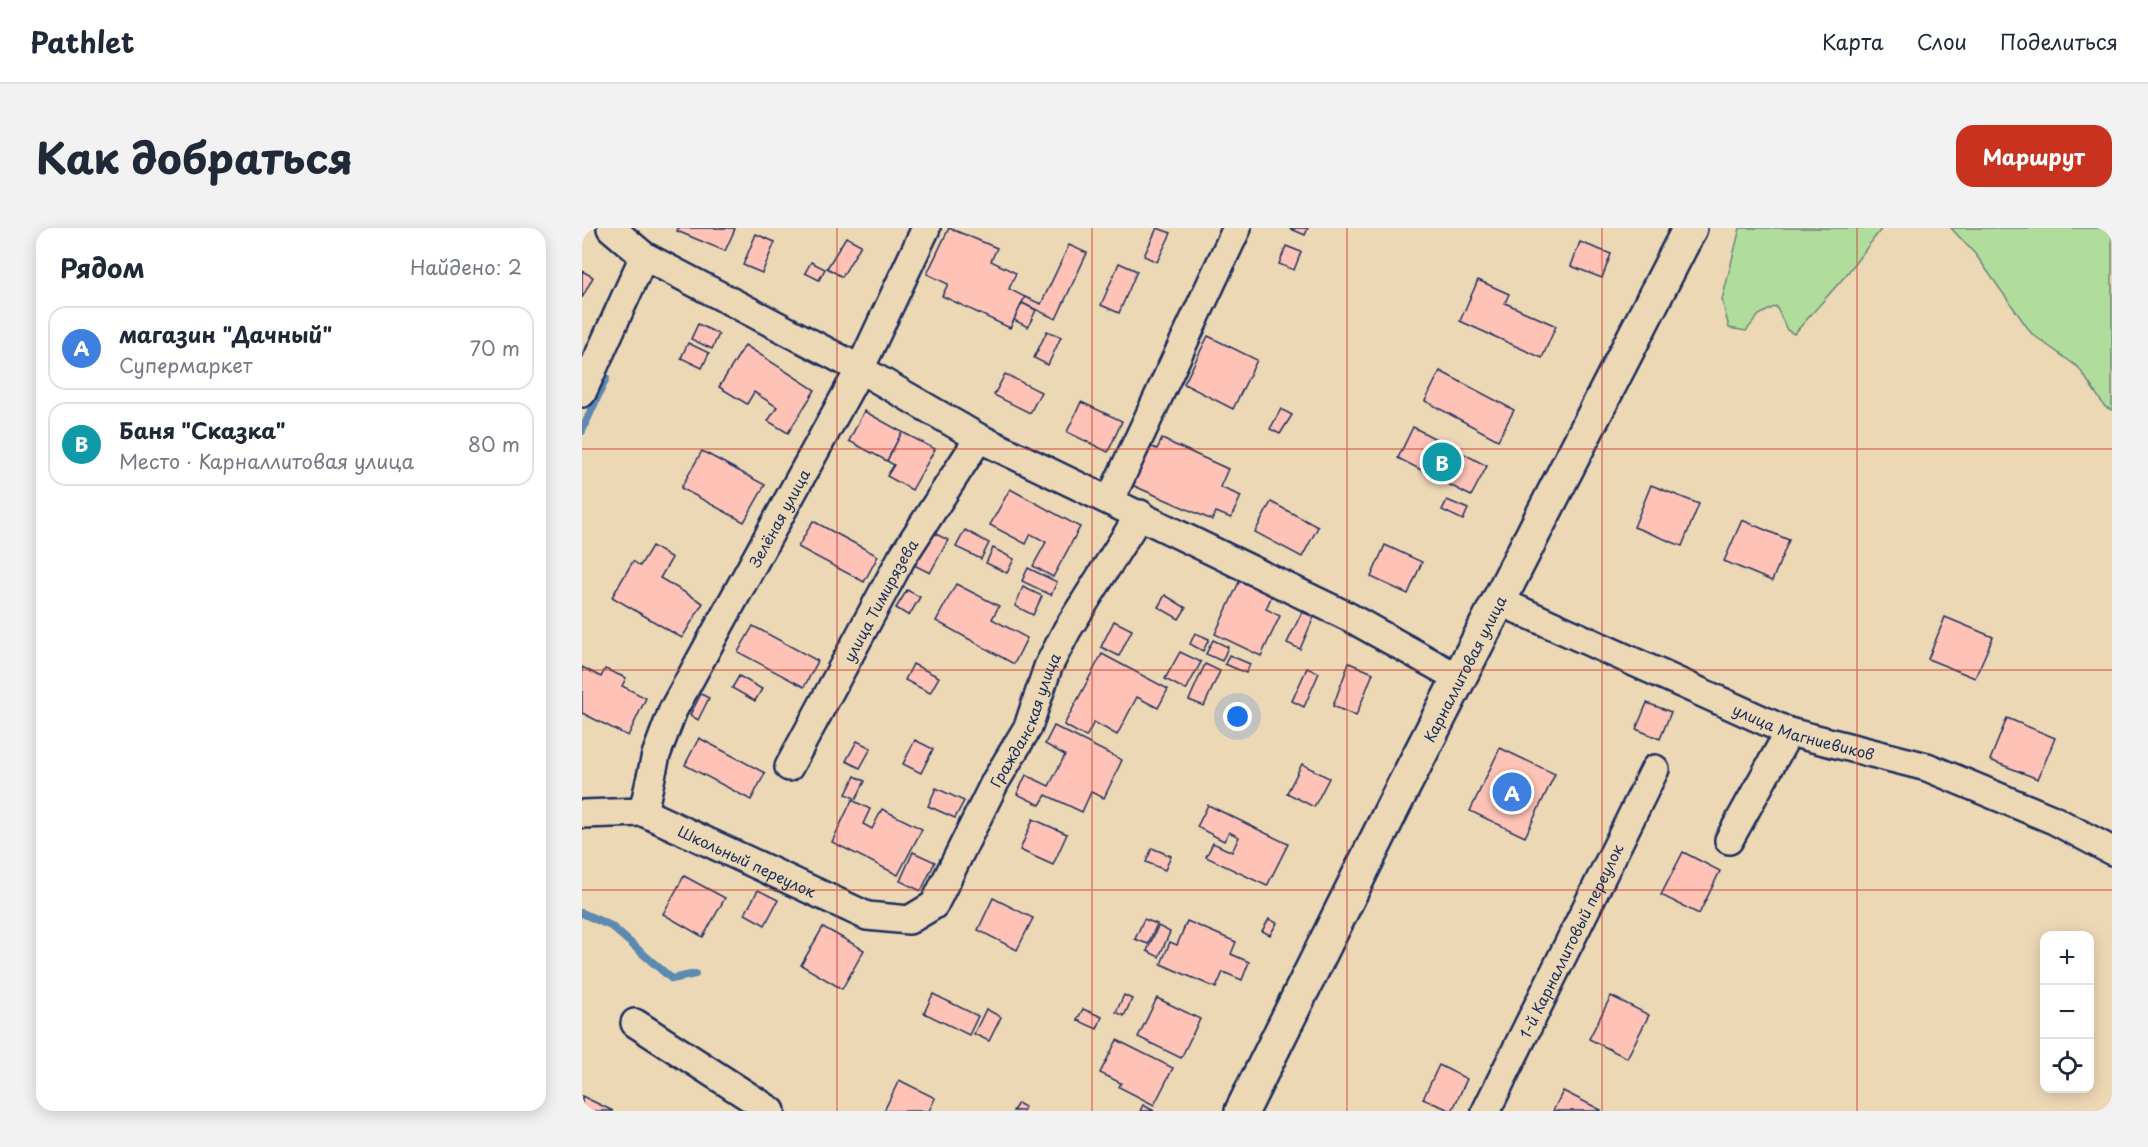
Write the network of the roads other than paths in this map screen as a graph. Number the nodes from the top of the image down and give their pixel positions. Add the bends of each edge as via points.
1 (611, 228) edge
2 (926, 228) edge
3 (1237, 228) edge
4 (1690, 228) edge
5 (644, 256) junction
6 (860, 369) junction
7 (582, 393) edge
8 (979, 438) junction
9 (1110, 500) junction
10 (1140, 514) junction
11 (1499, 601) junction
12 (1460, 679) junction
13 (1789, 732) junction
14 (789, 767) dead end
15 (1655, 769) dead end
16 (643, 812) junction
17 (582, 814) edge
18 (1729, 840) dead end
19 (2112, 851) edge
20 (909, 920) joint
21 (635, 1023) dead end
22 (771, 1111) edge
23 (1242, 1111) edge
24 (1486, 1111) edge

1 - 5 street
2 - 6 street, Зелёная улица
3 - 9 street
4 - 11 street, Карналлитовая улица
5 - 6 street
5 - 7 street
6 - 8 street
6 - 16 street, Зелёная улица via 673,710 656,755
8 - 9 street
8 - 14 street, улица Тимирязева via 901,559
9 - 10 street
10 - 12 street via 1349,618
10 - 20 street, Гражданская улица via 1052,658 1028,727 995,782 934,905
11 - 12 street, Карналлитовая улица
11 - 13 street, улица Магниевиков
12 - 23 street, Карналлитовая улица
13 - 18 street
13 - 19 street, улица Магниевиков via 1927,767 2054,820
15 - 24 street, 1-й Карналлитовый переулок
16 - 17 street, Школьный переулок
16 - 20 street, Школьный переулок via 867,916
21 - 22 street

